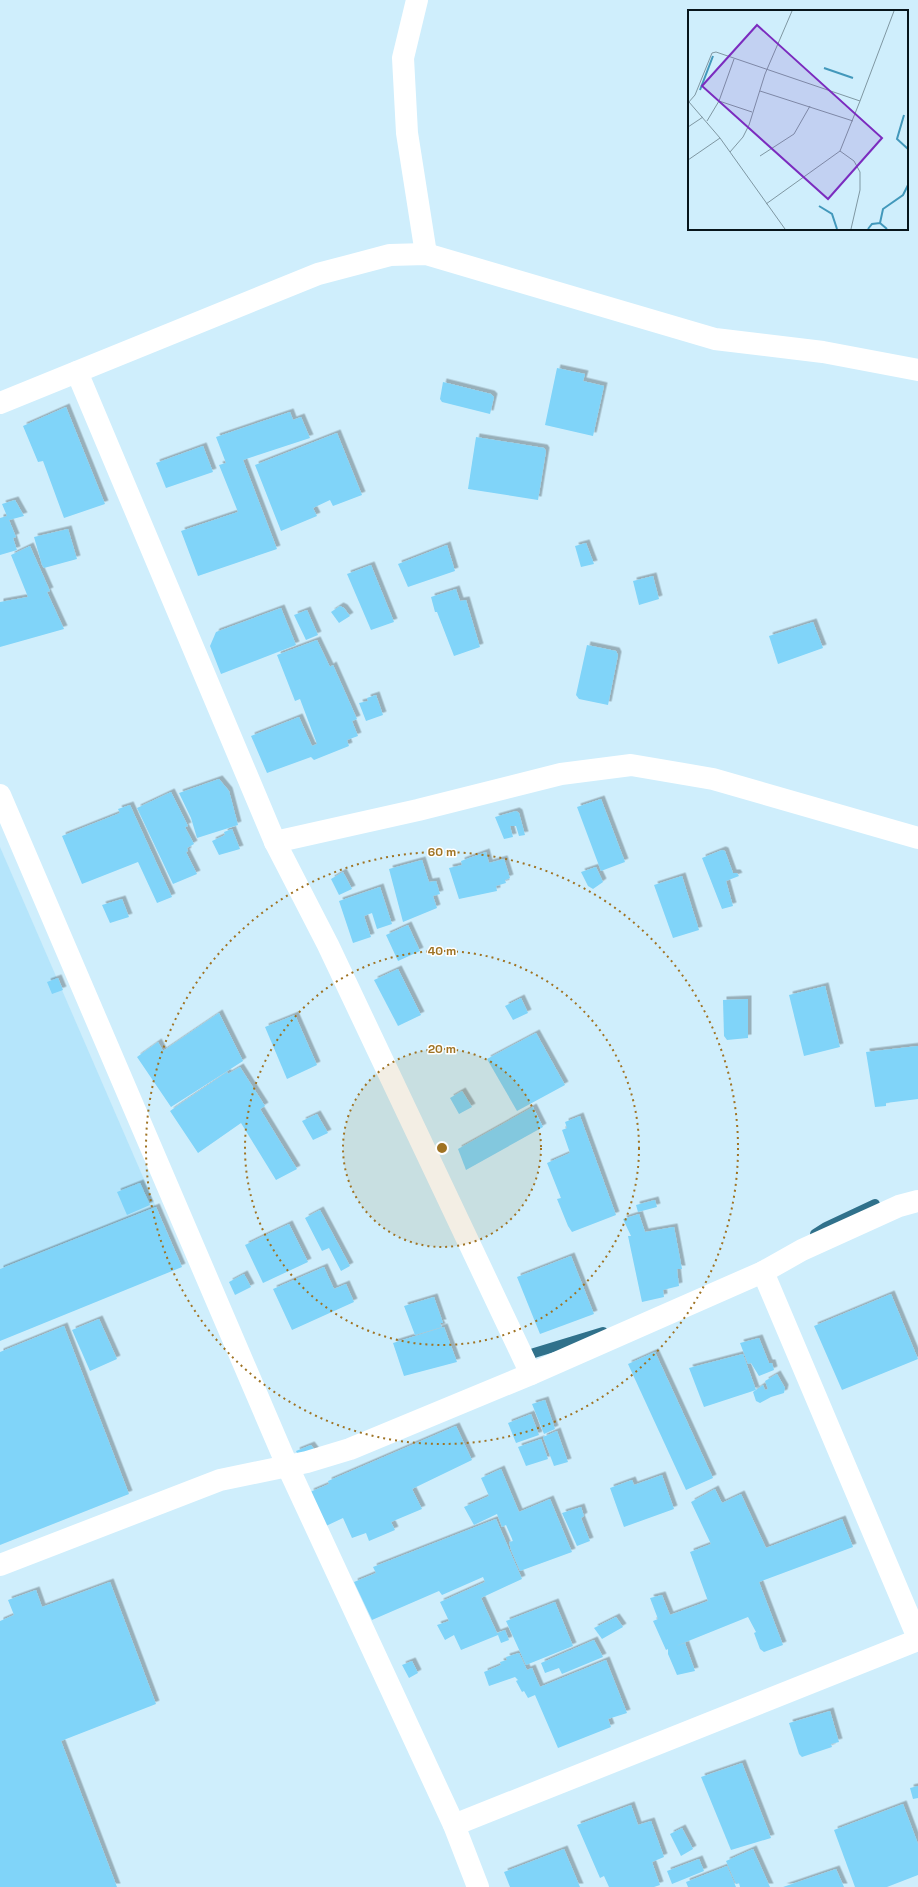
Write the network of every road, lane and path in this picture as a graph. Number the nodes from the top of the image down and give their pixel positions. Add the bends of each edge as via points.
1 (417, 0) edge
2 (426, 254) junction
3 (918, 370) edge
4 (77, 372) junction
5 (0, 403) edge
6 (0, 795) edge
7 (918, 838) edge
8 (275, 842) junction
9 (918, 1201) edge
10 (763, 1272) junction
11 (531, 1374) junction
12 (287, 1465) junction
13 (0, 1565) edge
14 (918, 1639) edge
15 (454, 1825) junction
16 (478, 1887) edge

1 - 2 street via 403,58 407,132
2 - 3 street via 715,339 823,352
2 - 4 street via 390,255 318,274
4 - 5 street
4 - 8 street
6 - 12 street
7 - 8 street via 713,779 631,765 560,774 418,810
8 - 11 street via 328,945
9 - 10 street via 899,1206 802,1250
10 - 11 street
10 - 14 street
11 - 12 street via 350,1449 307,1462
12 - 13 street via 220,1480
12 - 15 street
14 - 15 street
15 - 16 street

